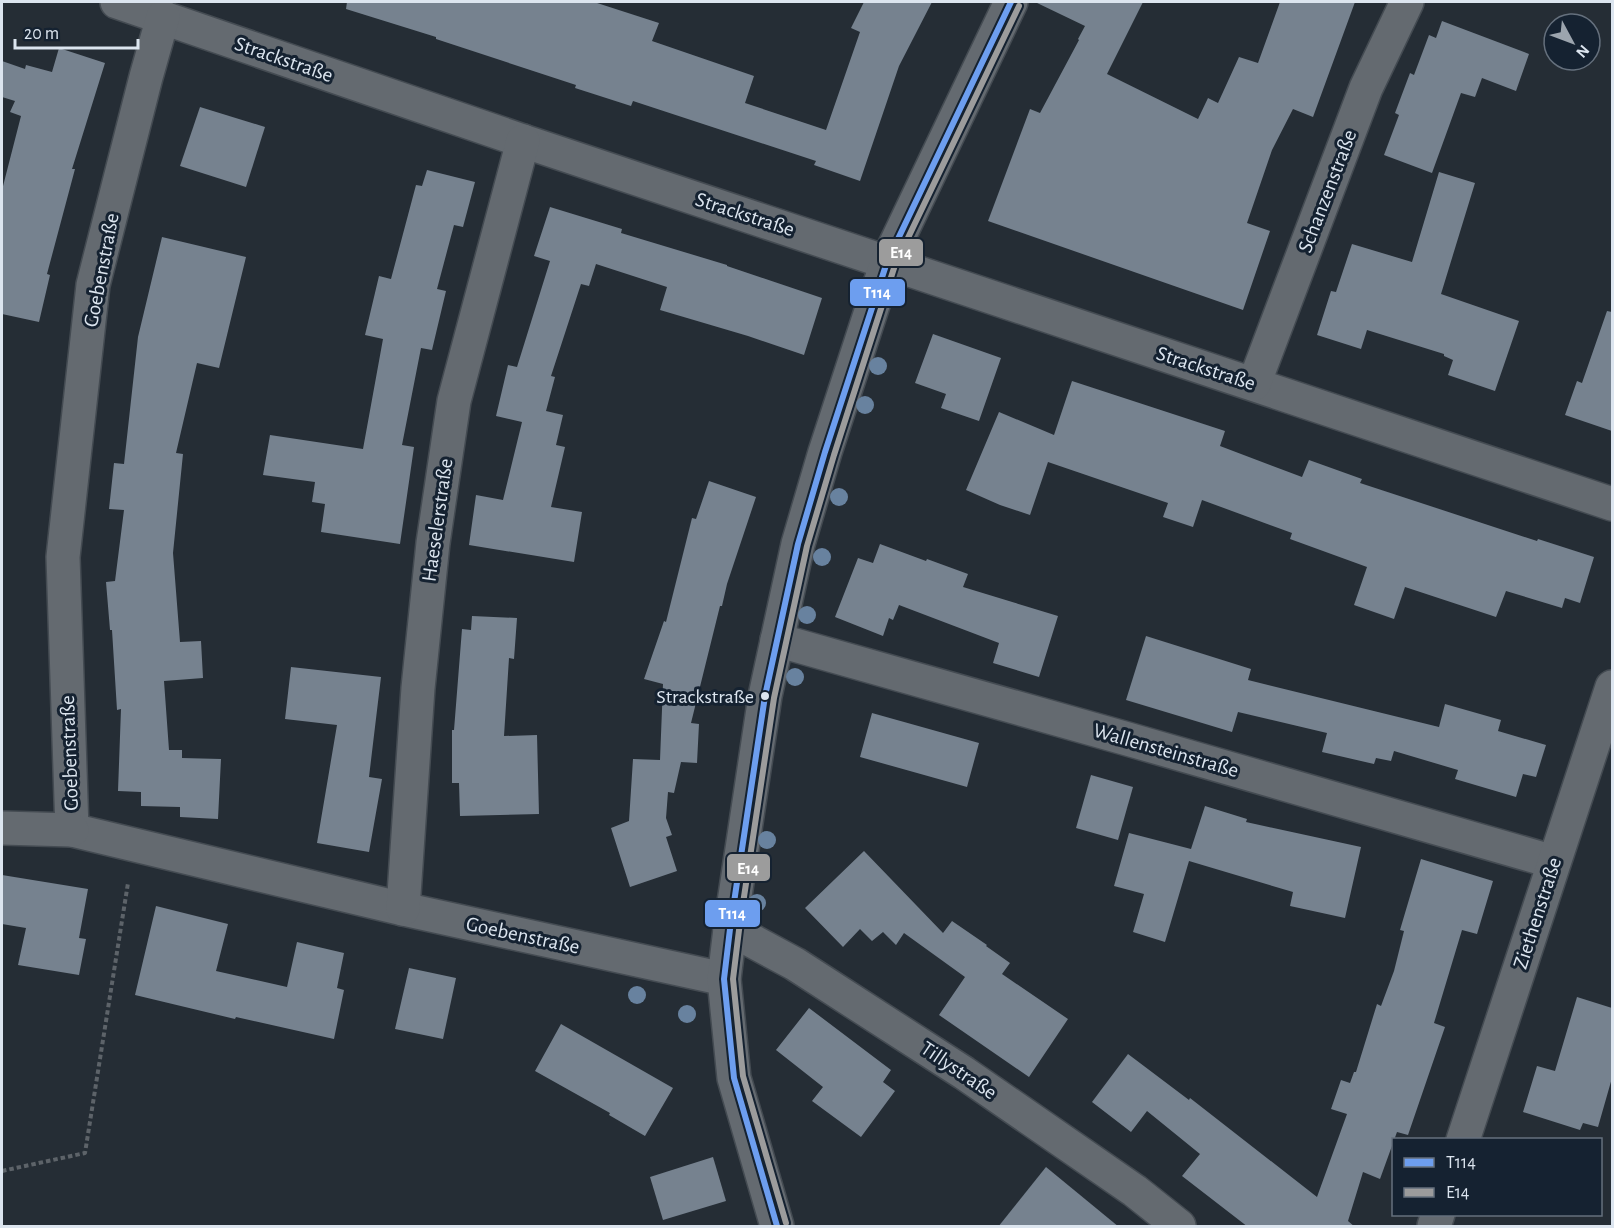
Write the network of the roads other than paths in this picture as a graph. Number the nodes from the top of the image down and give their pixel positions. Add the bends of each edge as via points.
1 (117, 2) edge
2 (1011, 2) edge
3 (1407, 2) edge
4 (163, 17) junction
5 (523, 141) junction
6 (887, 261) junction
7 (1254, 384) junction
8 (1612, 504) edge
9 (777, 640) junction
10 (1612, 687) edge
11 (2, 828) edge
12 (72, 830) junction
13 (1554, 862) junction
14 (402, 909) junction
15 (730, 928) junction
16 (724, 979) junction
17 (1464, 1138) edge
18 (777, 1227) edge
19 (1179, 1227) edge

1 - 4 street, Strackstraße
2 - 6 street
3 - 7 street, Schanzenstraße via 1366,88
4 - 5 street, Strackstraße
4 - 12 street, Goebenstraße via 90,309 63,557
5 - 6 street, Strackstraße
5 - 14 street, Haeselerstraße via 454,401 433,543 418,688
6 - 7 street, Strackstraße
6 - 9 street via 798,544
7 - 8 street, Strackstraße
9 - 13 street, Wallensteinstraße
9 - 15 street
10 - 13 street, Ziethenstraße
11 - 12 street
12 - 14 street, Goebenstraße
13 - 17 street, Ziethenstraße
14 - 16 street, Goebenstraße
15 - 16 street
15 - 19 street, Tillystraße via 795,964 964,1073 1135,1191
16 - 18 street via 734,1078

